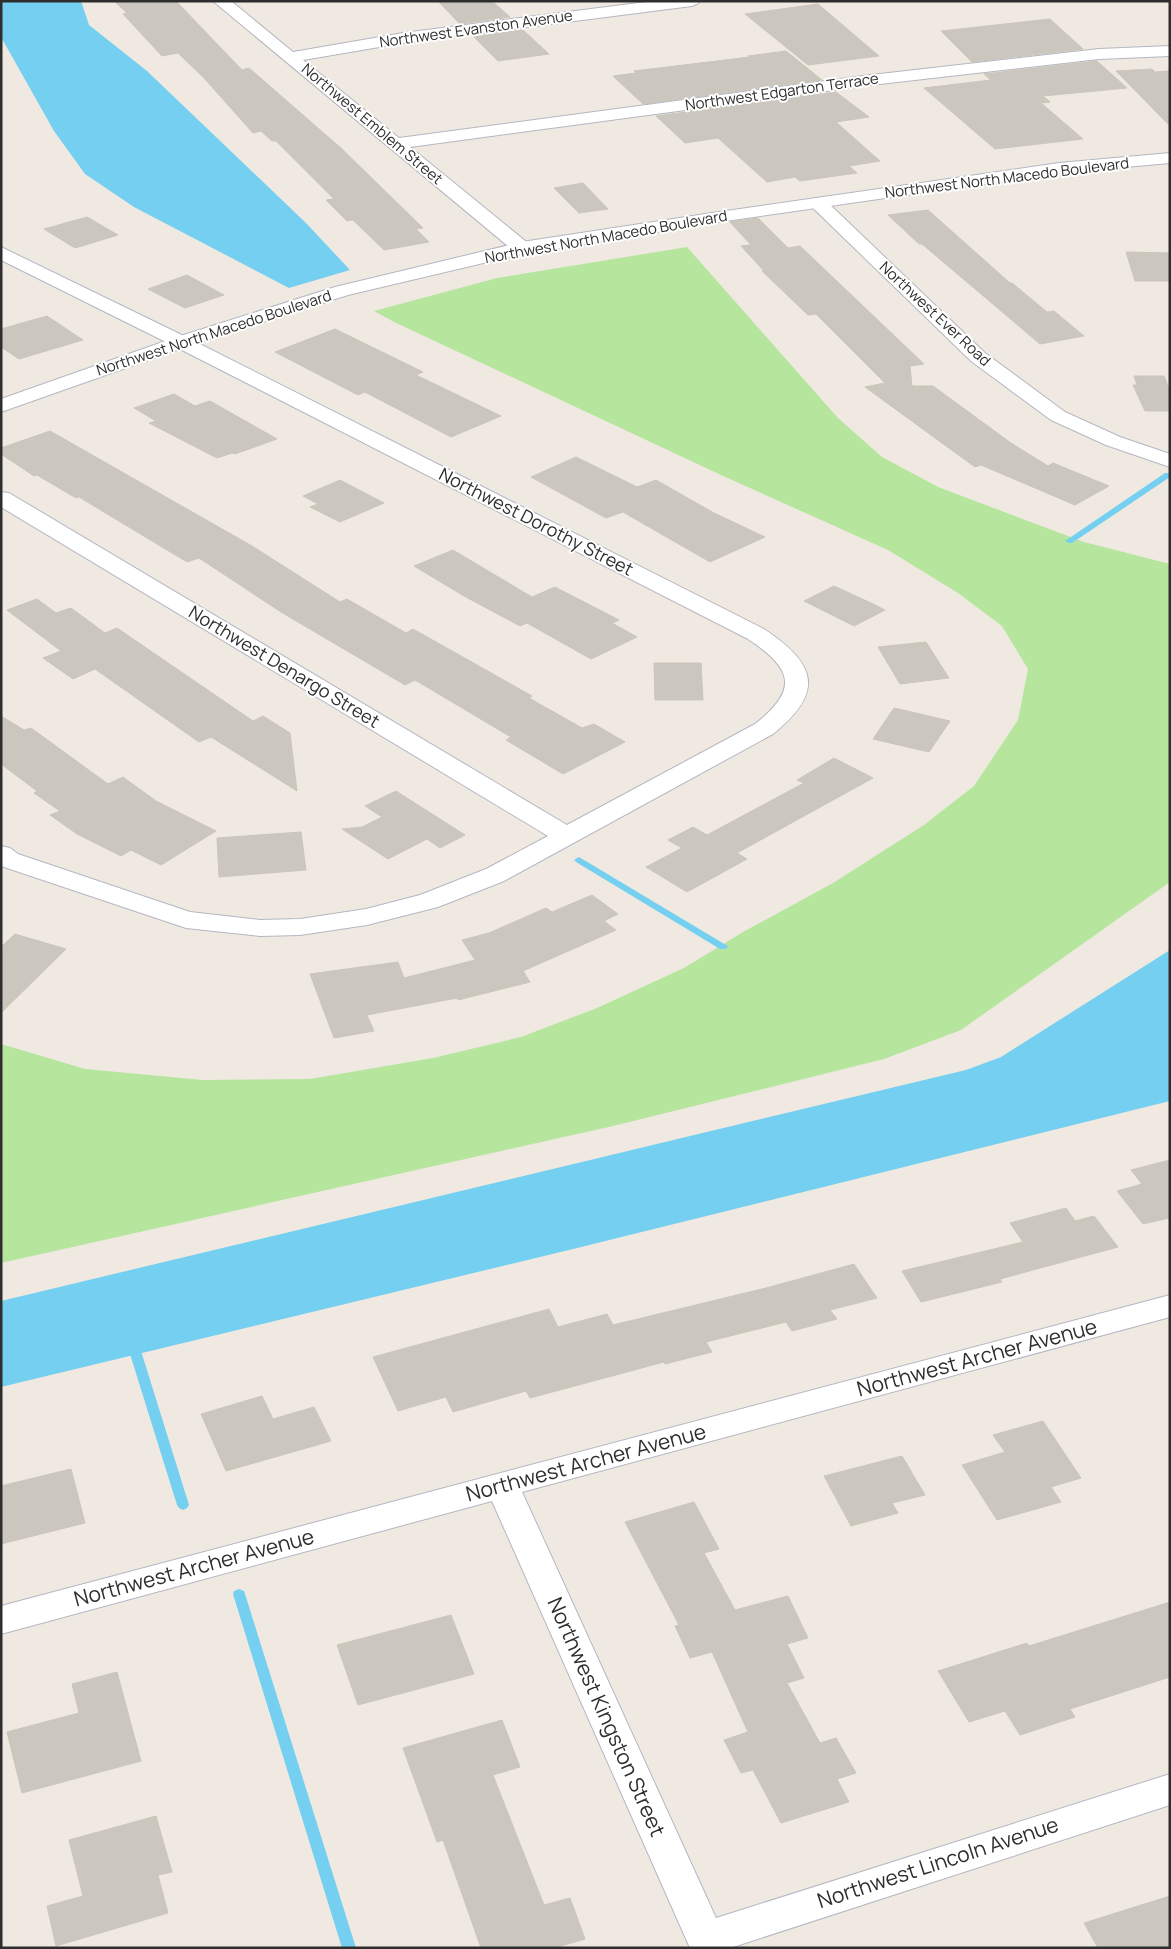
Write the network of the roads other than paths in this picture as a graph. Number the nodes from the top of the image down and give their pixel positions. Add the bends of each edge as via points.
1 (221, 1) edge
2 (692, 1) edge
3 (1170, 51) edge
4 (291, 57) junction
5 (395, 144) junction
6 (1170, 158) edge
7 (818, 204) junction
8 (522, 248) junction
9 (1, 253) edge
10 (181, 342) junction
11 (1, 406) edge
12 (1170, 461) edge
13 (1, 498) edge
14 (567, 836) junction
15 (1, 854) edge
16 (1170, 1306) edge
17 (502, 1486) junction
18 (1, 1620) edge
19 (1170, 1789) edge
20 (708, 1943) edge

1 - 4 street, Northwest Emblem Street
2 - 4 street, Northwest Evanston Avenue via 403,38
3 - 5 street, Northwest Edgarton Terrace via 1099,54 871,80
4 - 5 street, Northwest Emblem Street
5 - 8 street, Northwest Emblem Street
6 - 7 street, Northwest North Macedo Boulevard via 1059,168
7 - 8 street, Northwest North Macedo Boulevard
7 - 12 street, Northwest Ever Road via 978,357 1058,416 1113,441
8 - 10 street, Northwest North Macedo Boulevard via 342,291
9 - 10 street, Northwest Dorothy Street
10 - 11 street, Northwest North Macedo Boulevard
10 - 14 street, Northwest Dorothy Street via 756,634 784,654 795,672 797,691 779,718
13 - 14 street, Northwest Denargo Street
14 - 15 street, Northwest Dorothy Street via 495,875 429,901 367,917 260,928 186,920 9,860
16 - 17 street, Northwest Archer Avenue
17 - 18 street, Northwest Archer Avenue
17 - 20 street, Northwest Kingston Street
19 - 20 street, Northwest Lincoln Avenue

